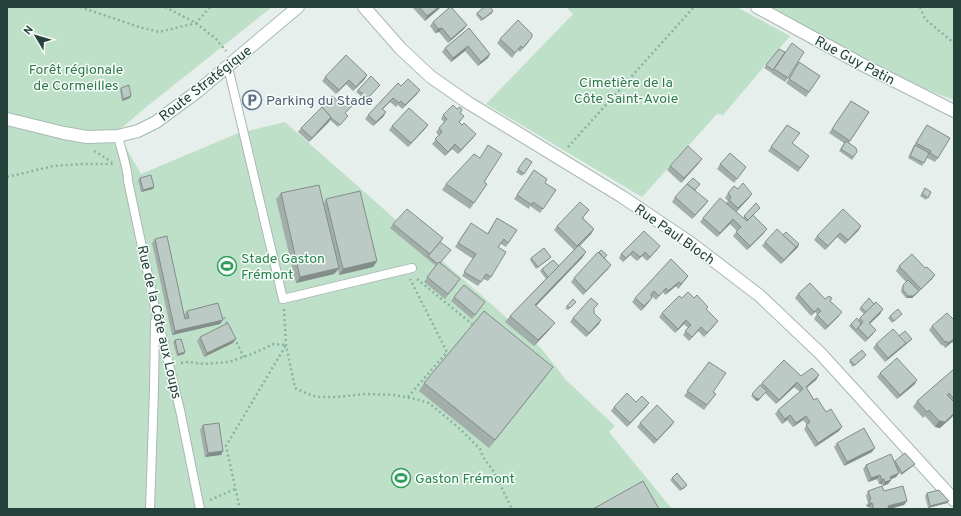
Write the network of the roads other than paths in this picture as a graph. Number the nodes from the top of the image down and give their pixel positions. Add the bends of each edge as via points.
1 (298, 7) edge
2 (364, 7) edge
3 (757, 7) edge
4 (228, 67) junction
5 (954, 111) edge
6 (7, 119) edge
7 (118, 136) junction
8 (409, 269) road end
9 (155, 308) junction
10 (954, 500) edge
11 (200, 506) edge
12 (150, 509) edge

1 - 4 street, Route Stratégique
2 - 10 street, Rue Paul Bloch via 401,49 432,77 467,102 621,196 692,244 760,296 821,354
3 - 5 street, Rue Guy Patin
4 - 7 street, Route Stratégique via 156,122 138,131
4 - 8 lane via 283,299
6 - 7 street, Route Stratégique via 87,137
7 - 9 lane, Rue de la Côte aux Loups via 128,172
9 - 11 lane, Rue de la Côte aux Loups
9 - 12 lane

